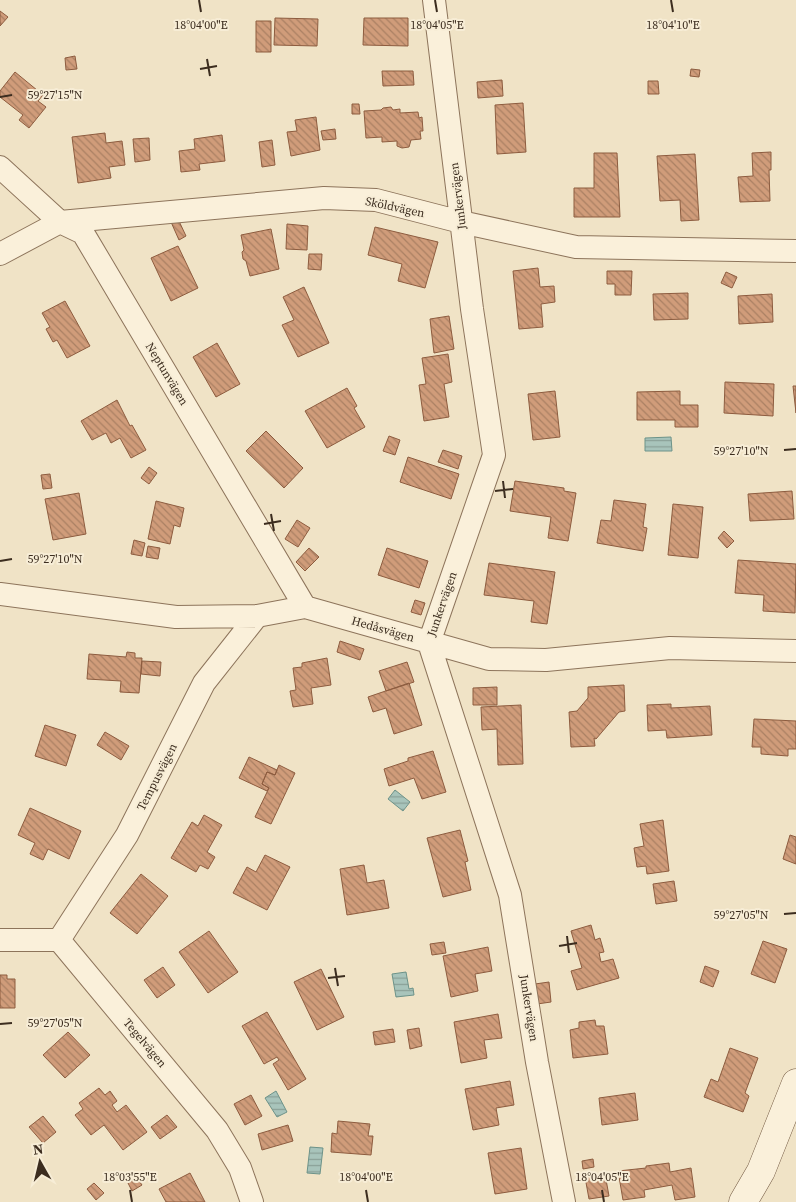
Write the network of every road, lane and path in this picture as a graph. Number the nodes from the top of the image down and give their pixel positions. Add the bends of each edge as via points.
1 (434, 0) edge
2 (0, 167) edge
3 (60, 222) junction
4 (462, 222) junction
5 (796, 251) edge
6 (0, 254) edge
7 (0, 594) edge
8 (305, 607) junction
9 (257, 616) junction
10 (429, 643) junction
11 (796, 651) edge
12 (0, 940) edge
13 (59, 940) junction
14 (796, 1082) edge
15 (252, 1202) edge
16 (564, 1202) edge
17 (743, 1202) edge

1 - 4 street, Junkervägen
2 - 3 street, Neptunvägen
3 - 4 street, Sköldvägen via 324,198 376,200
3 - 6 street, Sköldvägen
3 - 8 street, Neptunvägen via 83,233
4 - 5 street, Sköldvägen via 576,247
4 - 10 street, Junkervägen via 494,455
7 - 9 street, Hedåsvägen via 176,617
8 - 9 street, Hedåsvägen
8 - 10 street, Hedåsvägen
9 - 13 street, Tempusvägen via 204,683 127,835
10 - 11 street, Hedåsvägen via 489,659 546,660 670,648
10 - 16 street, Junkervägen via 510,895
12 - 13 street
13 - 15 street, Tegelvägen via 217,1130 240,1168
14 - 17 main road via 761,1171

